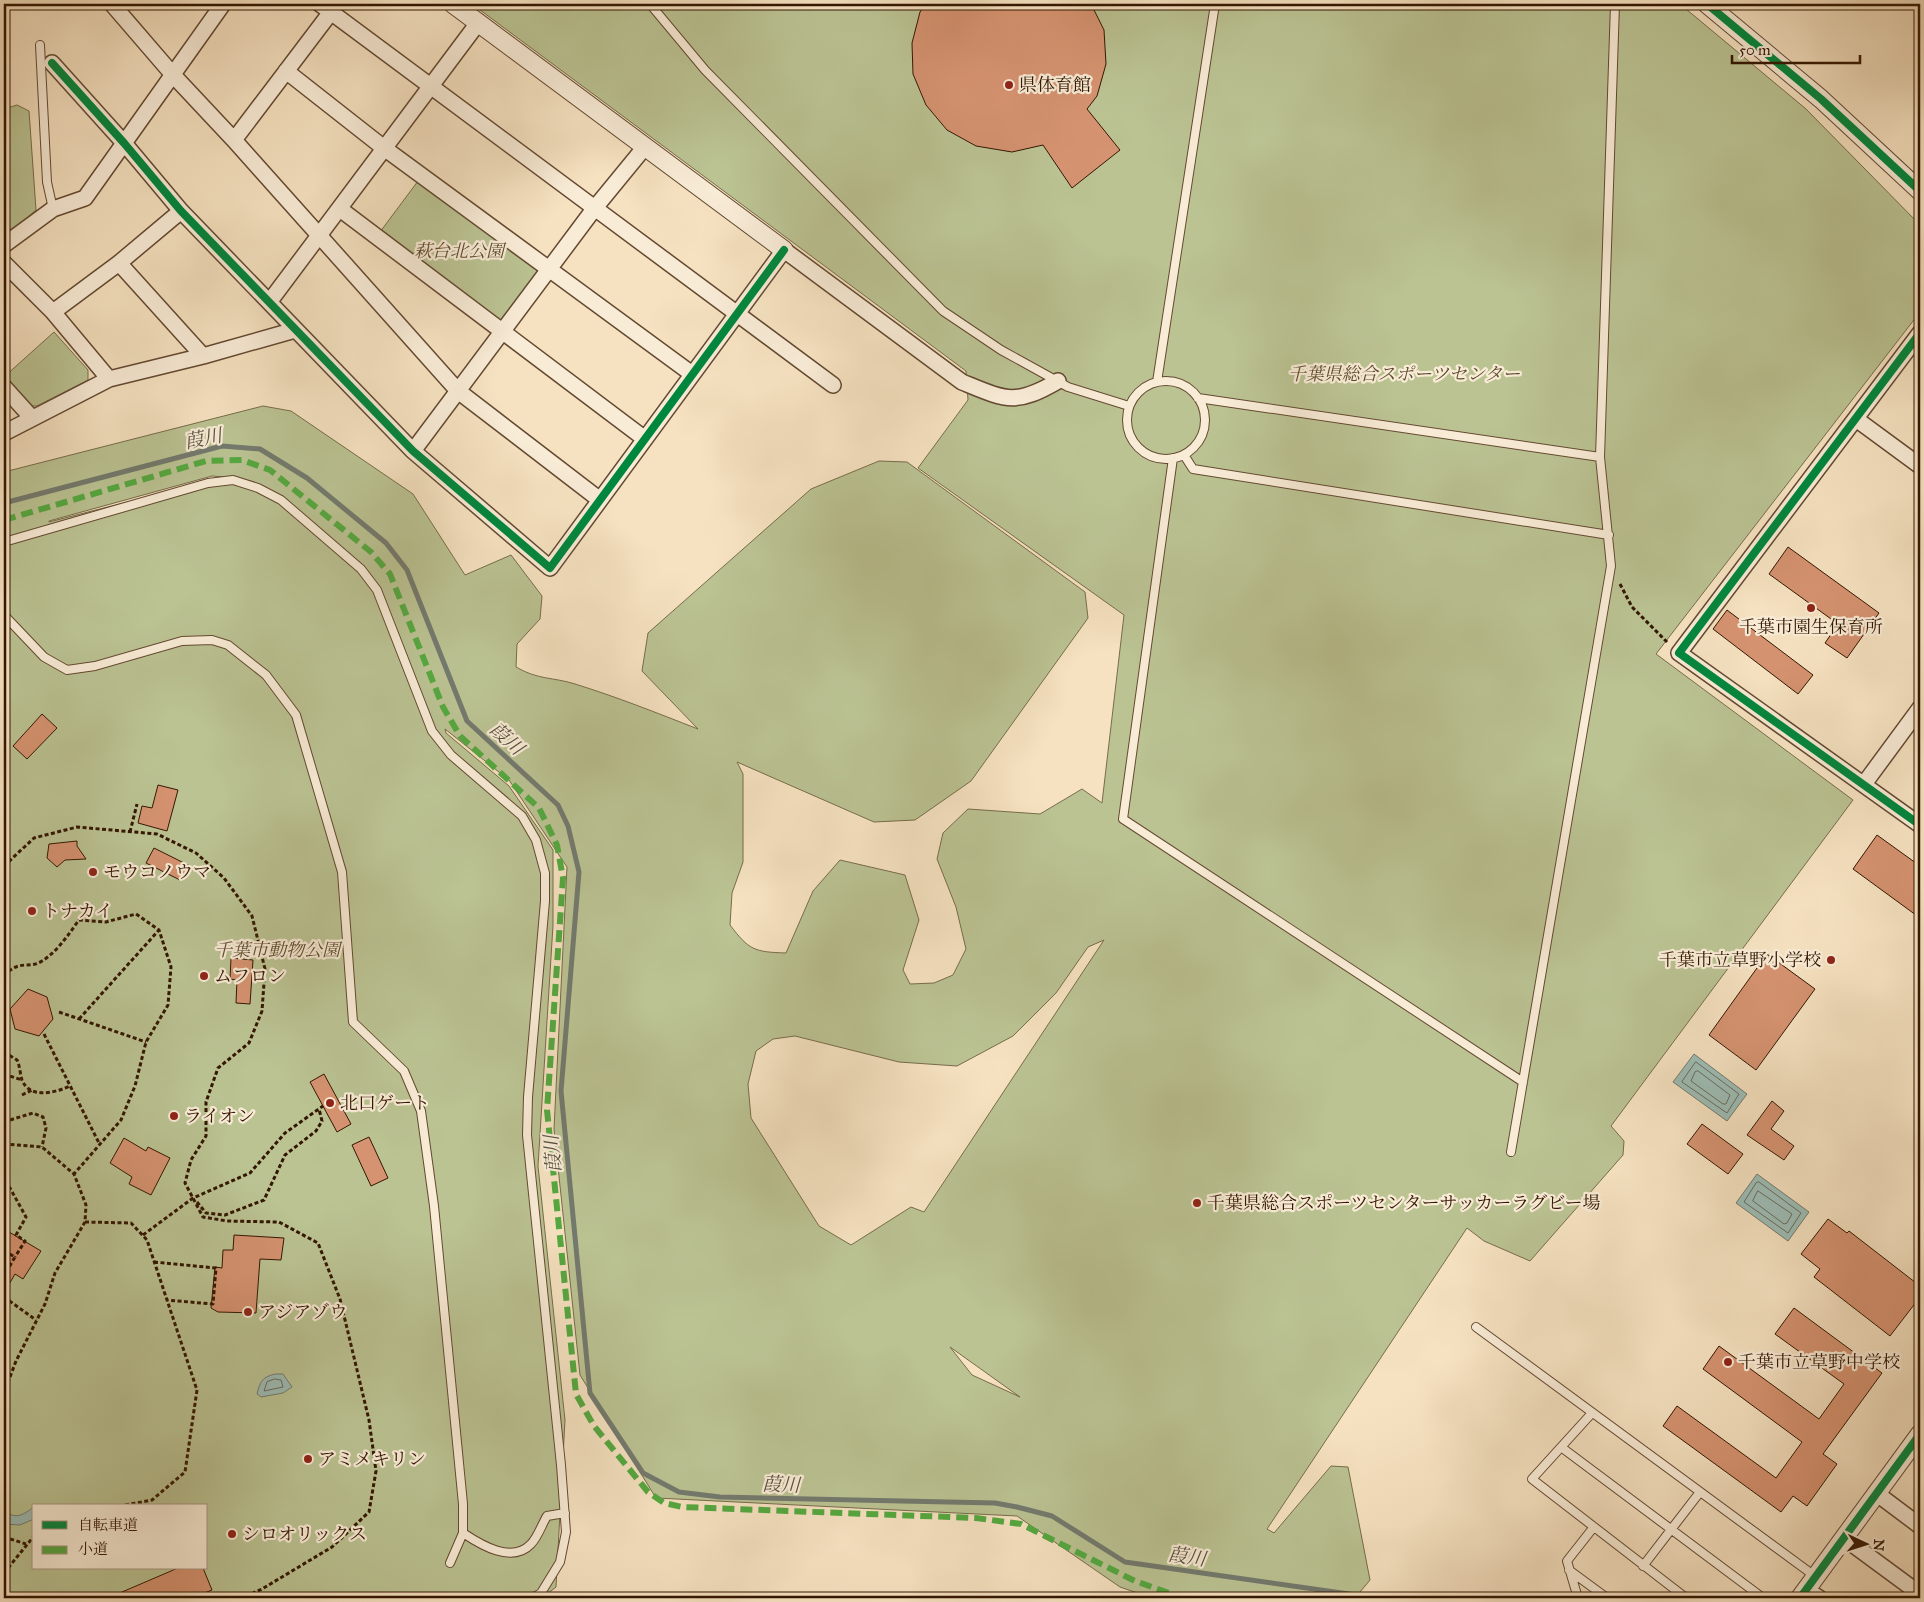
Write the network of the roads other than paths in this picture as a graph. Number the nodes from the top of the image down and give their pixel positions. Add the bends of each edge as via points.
1 (112, 4) edge
2 (223, 4) edge
3 (453, 4) edge
4 (650, 4) edge
5 (1215, 4) edge
6 (1615, 4) edge
7 (1707, 4) edge
8 (326, 8) edge
9 (478, 23) junction
10 (40, 45) dead end
11 (52, 63) dead end
12 (286, 71) junction
13 (174, 76) junction
14 (430, 86) junction
15 (234, 140) junction
16 (124, 143) junction
17 (384, 148) junction
18 (644, 148) junction
19 (1920, 191) edge
20 (340, 209) junction
21 (594, 209) junction
22 (53, 210) junction
23 (181, 212) junction
24 (319, 236) junction
25 (4, 245) edge
26 (784, 250) junction
27 (4, 263) edge
28 (119, 263) junction
29 (549, 270) junction
30 (270, 301) junction
31 (53, 312) junction
32 (737, 315) junction
33 (295, 330) junction
34 (504, 331) junction
35 (1920, 333) edge
36 (203, 356) junction
37 (692, 374) junction
38 (109, 379) junction
39 (1058, 381) junction
40 (1157, 382) junction
41 (833, 385) dead end
42 (4, 387) edge
43 (458, 391) junction
44 (1198, 398) junction
45 (1129, 406) junction
46 (32, 418) junction
47 (1856, 419) junction
48 (4, 433) edge
49 (645, 438) junction
50 (413, 451) junction
51 (1184, 455) junction
52 (1600, 457) junction
53 (1173, 458) junction
54 (1920, 466) edge
55 (600, 500) junction
56 (1608, 535) junction
57 (4, 542) edge
58 (4, 615) edge
59 (1920, 708) edge
60 (1864, 784) junction
61 (1920, 825) edge
62 (1522, 1082) junction
63 (1511, 1152) dead end
64 (1476, 1327) dead end
65 (1592, 1413) junction
66 (1920, 1434) edge
67 (1561, 1447) junction
68 (1700, 1492) junction
69 (1876, 1493) junction
70 (565, 1513) junction
71 (1920, 1526) edge
72 (1593, 1528) junction
73 (1672, 1530) junction
74 (463, 1532) junction
75 (1844, 1538) junction
76 (450, 1563) dead end
77 (1643, 1566) junction
78 (1570, 1570) junction
79 (1810, 1591) edge
80 (1920, 1594) edge
81 (532, 1598) edge
82 (1578, 1598) edge
83 (1607, 1598) edge
84 (1686, 1598) edge
85 (1763, 1598) edge

1 - 13 street
2 - 13 street
3 - 9 street
4 - 39 lane via 704,70 943,311 1002,350
5 - 40 lane
6 - 52 lane
7 - 19 street via 1822,99
8 - 12 street
8 - 14 street
9 - 14 street
9 - 18 street
10 - 22 lane via 47,182
11 - 16 street
12 - 15 street
12 - 17 street
13 - 15 street
13 - 16 street
14 - 17 street
14 - 21 street
15 - 24 street
16 - 22 street via 85,198
16 - 23 street
17 - 20 street
17 - 29 street
18 - 21 street
18 - 26 street
20 - 24 street
20 - 34 street
21 - 29 street
21 - 32 street
22 - 25 street
23 - 28 street
23 - 30 street
24 - 30 street
24 - 43 street
26 - 32 street
26 - 39 street via 962,382 993,395 1018,398 1034,395
27 - 31 street
28 - 31 street
28 - 36 street
29 - 34 street
29 - 37 street
30 - 33 street
31 - 38 street
32 - 37 street
32 - 41 street
33 - 36 street
33 - 50 street
34 - 43 street
34 - 49 street
35 - 47 street
36 - 38 street
37 - 49 street
38 - 46 street
39 - 45 lane
40 - 44 lane via 1178,382
40 - 45 lane via 1143,388
42 - 46 street
43 - 50 street
43 - 55 street
44 - 51 lane via 1205,414 1205,428 1199,442
44 - 52 lane
45 - 53 lane via 1127,427 1132,440 1154,457
46 - 48 street
47 - 54 street
47 - 60 street via 1679,653
49 - 55 street
50 - 55 street via 550,568
51 - 53 lane
51 - 56 lane via 1193,469
52 - 56 lane
53 - 62 lane via 1123,819
56 - 62 lane via 1611,566
57 - 70 lane via 208,483 233,480 281,500 361,569 377,590 432,731 451,755 522,816 536,840 545,873 545,901 528,1097 528,1135
58 - 74 lane via 44,657 67,670 95,666 182,641 212,640 228,645 266,675 296,715 342,872 353,1022 404,1071 421,1111 434,1206
59 - 60 street
60 - 61 street
62 - 63 lane
64 - 65 lane
65 - 67 lane
65 - 68 lane
66 - 69 street
67 - 72 lane via 1532,1480
67 - 73 lane
68 - 73 lane
68 - 79 lane
69 - 71 street
69 - 75 street
70 - 74 lane via 547,1516 531,1544 516,1552 495,1551
70 - 81 lane via 566,1532 560,1562 541,1593
72 - 77 lane
72 - 78 lane via 1567,1561
73 - 77 lane
73 - 85 lane
74 - 76 lane
75 - 79 street
75 - 80 street
77 - 84 lane
78 - 82 lane
78 - 83 lane

